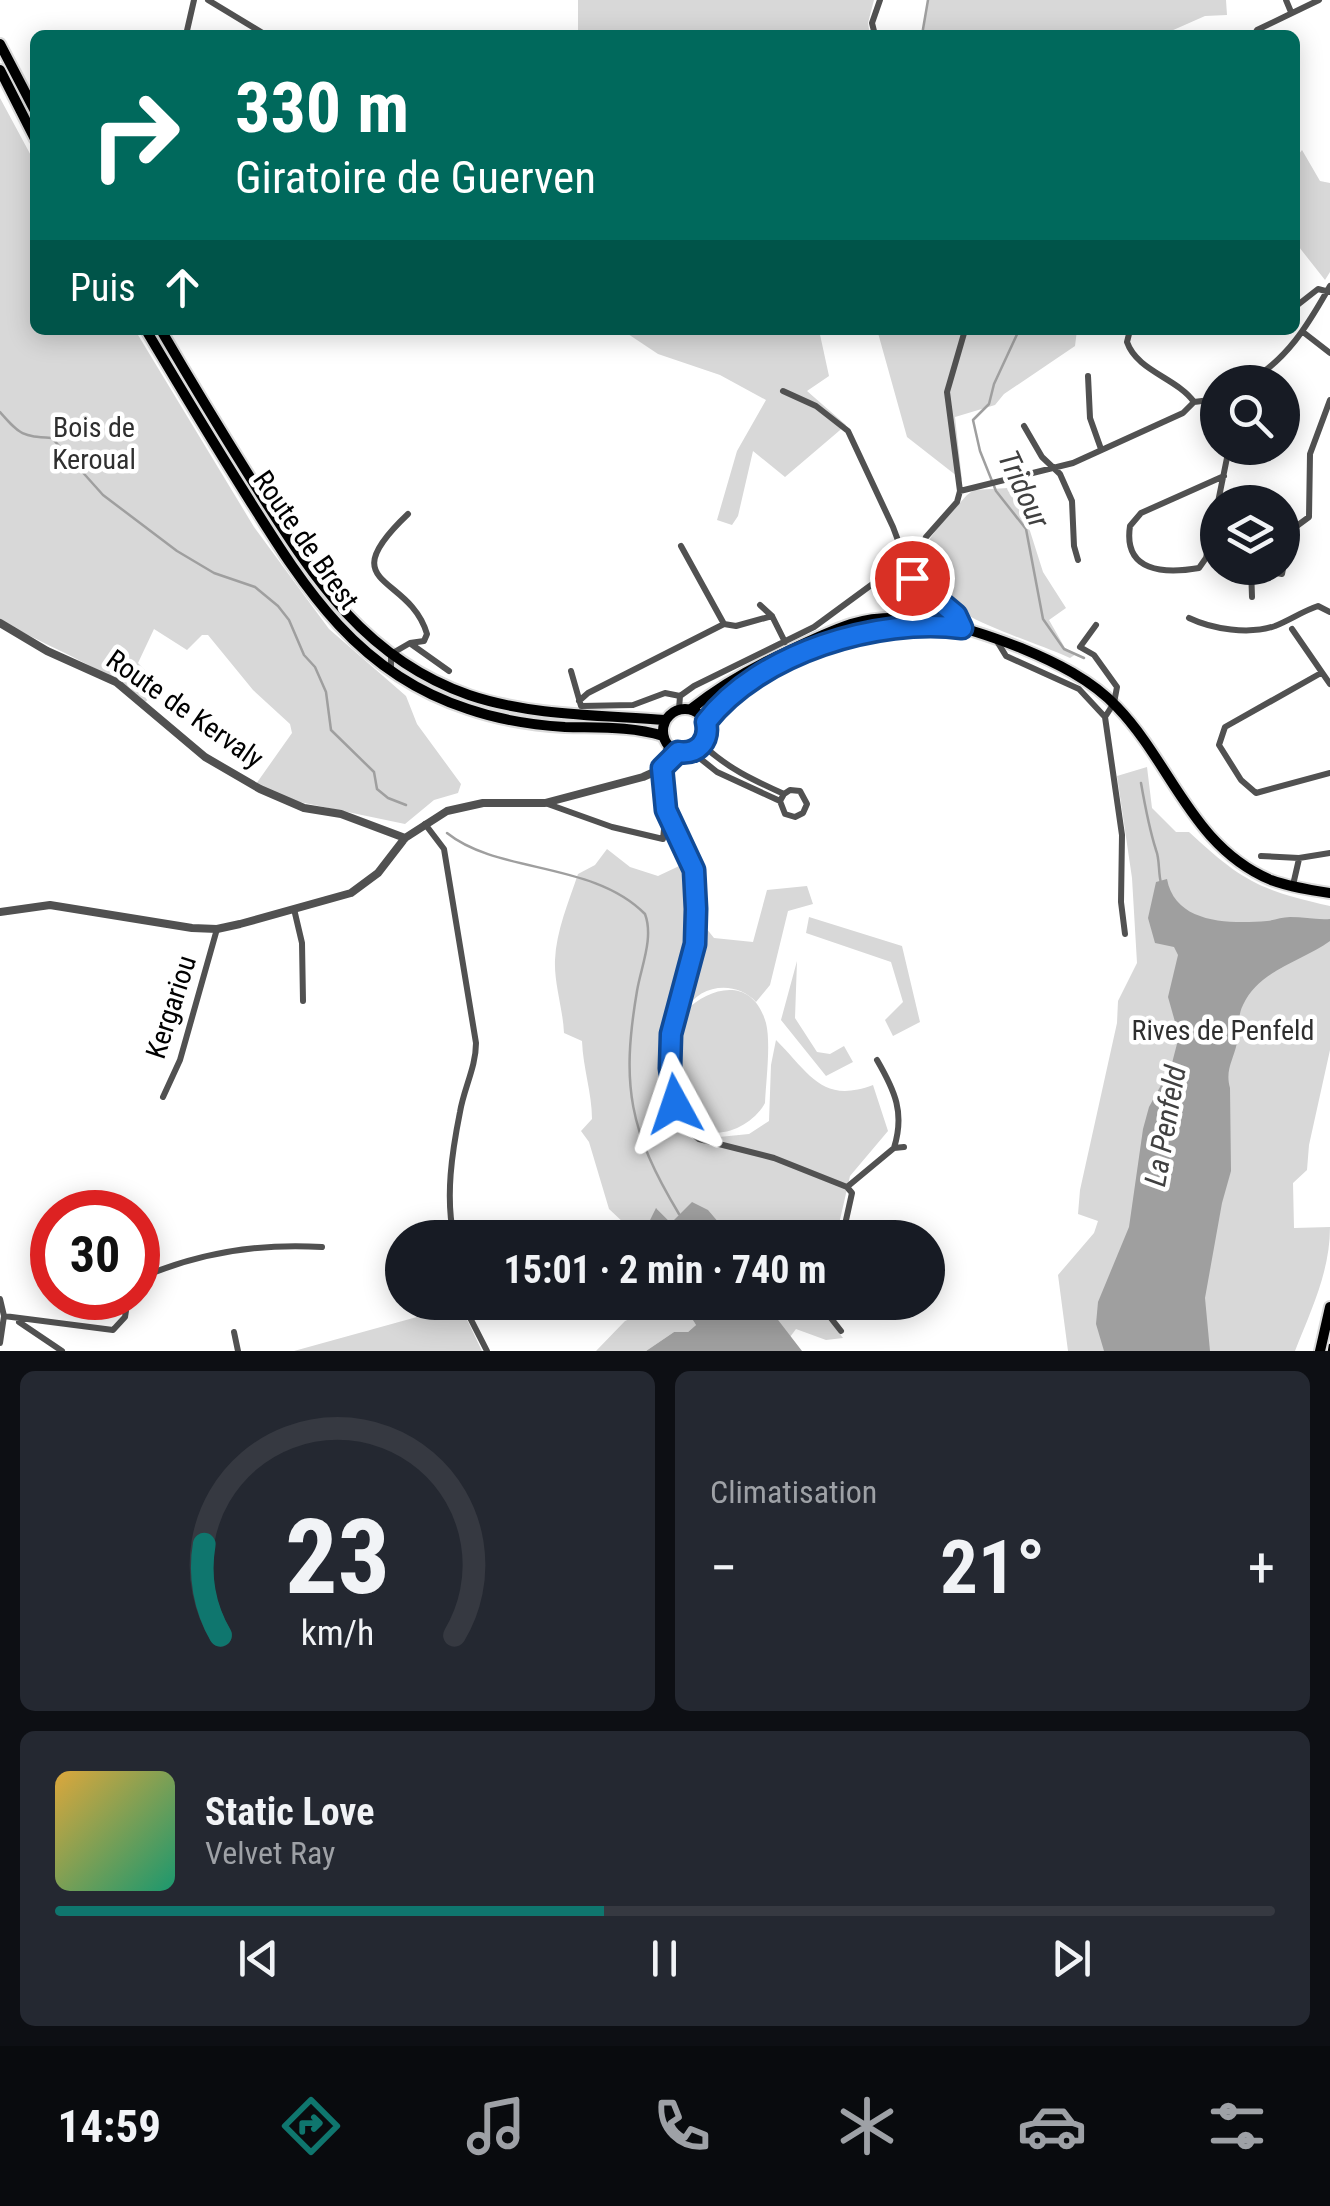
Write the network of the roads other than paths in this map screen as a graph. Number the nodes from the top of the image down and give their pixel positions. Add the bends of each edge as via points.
1 (194, 0) edge
2 (208, 0) edge
3 (880, 0) edge
4 (1286, 0) edge
5 (1319, 0) edge
6 (1291, 12) junction
7 (187, 30) edge
8 (258, 30) edge
9 (874, 30) edge
10 (1256, 30) edge
11 (0, 44) edge
12 (0, 70) edge
13 (30, 101) edge
14 (30, 129) edge
15 (1329, 289) edge
16 (1300, 303) edge
17 (1304, 332) junction
18 (149, 335) edge
19 (164, 335) edge
20 (964, 335) edge
21 (1129, 335) edge
22 (1330, 354) edge
23 (1274, 365) edge
24 (1088, 376) dead end
25 (782, 391) dead end
26 (1330, 400) edge
27 (1194, 402) junction
28 (1200, 402) edge
29 (1024, 426) dead end
30 (1101, 449) junction
31 (1226, 465) edge
32 (1054, 468) junction
33 (1224, 476) junction
34 (1204, 485) edge
35 (1222, 485) edge
36 (1200, 487) edge
37 (960, 492) junction
38 (408, 514) dead end
39 (681, 546) dead end
40 (1078, 560) dead end
41 (1200, 566) edge
42 (909, 573) junction
43 (1252, 597) dead end
44 (760, 605) dead end
45 (1330, 612) edge
46 (772, 616) junction
47 (1188, 618) dead end
48 (0, 623) edge
49 (724, 624) junction
50 (1096, 625) dead end
51 (956, 627) junction
52 (1292, 628) dead end
53 (994, 638) junction
54 (785, 642) junction
55 (410, 644) junction
56 (391, 654) junction
57 (390, 672) junction
58 (449, 672) dead end
59 (571, 672) dead end
60 (1321, 673) junction
61 (1330, 684) edge
62 (680, 696) junction
63 (580, 701) junction
64 (1114, 703) junction
65 (685, 710) junction
66 (1106, 717) junction
67 (665, 720) junction
68 (706, 722) junction
69 (670, 745) junction
70 (702, 745) junction
71 (692, 752) junction
72 (662, 768) junction
73 (1330, 774) edge
74 (545, 802) junction
75 (666, 810) junction
76 (426, 824) junction
77 (405, 838) junction
78 (1330, 853) edge
79 (1260, 856) dead end
80 (1299, 858) junction
81 (1293, 886) junction
82 (1330, 893) edge
83 (294, 909) junction
84 (0, 912) edge
85 (217, 929) junction
86 (1125, 934) dead end
87 (303, 1001) dead end
88 (877, 1060) dead end
89 (163, 1096) dead end
90 (904, 1147) dead end
91 (894, 1148) junction
92 (847, 1187) junction
93 (450, 1220) edge
94 (846, 1220) edge
95 (322, 1247) dead end
96 (160, 1271) edge
97 (0, 1299) edge
98 (1330, 1307) edge
99 (4, 1316) junction
100 (30, 1319) edge
101 (35, 1320) edge
102 (122, 1320) edge
103 (471, 1320) edge
104 (832, 1320) edge
105 (1, 1326) edge
106 (841, 1331) dead end
107 (234, 1332) dead end
108 (0, 1343) edge
109 (62, 1351) edge
110 (238, 1351) edge
111 (487, 1351) edge
112 (1320, 1351) edge

1 - 7 street
2 - 8 street
3 - 9 street
4 - 6 street
5 - 6 street
6 - 10 street
11 - 13 main road
12 - 14 main road
15 - 16 street
15 - 17 street
17 - 22 street
17 - 23 street
18 - 57 main road, Route de Brest via 315,600
19 - 56 main road, Route de Brest via 294,547 335,604
20 - 37 street via 947,392
21 - 27 street via 1134,356
24 - 30 street via 1090,418
25 - 42 street via 848,431
26 - 43 street via 1310,454 1309,518 1290,530 1282,574 1251,568
27 - 28 street
27 - 30 street
29 - 32 street
30 - 32 street
31 - 33 street
32 - 37 street
32 - 40 street via 1072,501
33 - 34 street
33 - 35 street
36 - 41 street via 1141,513 1130,526 1129,546 1150,568
37 - 42 street
38 - 55 street via 384,537 374,565 426,627 424,641
39 - 49 street
42 - 51 street via 956,615
42 - 54 street via 878,580
44 - 46 street
45 - 47 street via 1318,606 1258,629
46 - 49 street
46 - 54 street
48 - 77 street, Route de Kervaly via 116,682 205,756 260,789
49 - 63 street
50 - 64 street via 1080,646 1117,686
51 - 53 main road
51 - 65 main road via 901,619 854,623 764,662
51 - 68 main road via 868,632 813,649 748,682
52 - 60 street
53 - 64 main road via 1065,668
53 - 66 street via 1006,656 1079,689
54 - 62 street
55 - 56 street
55 - 58 street
56 - 57 street
56 - 67 main road, Route de Brest via 436,680 503,704
57 - 69 main road, Route de Brest via 503,719 630,729
59 - 63 street
60 - 61 street
60 - 73 street via 1225,728 1219,744 1256,794
62 - 63 street via 665,693 609,707
62 - 65 street
64 - 66 street
64 - 81 main road via 1202,829 1252,871
65 - 67 main road
65 - 68 main road
66 - 86 street via 1122,835
67 - 69 main road
68 - 70 main road
69 - 71 main road
69 - 72 street
70 - 71 main road
70 - 71 street via 782,798 717,772
72 - 74 street
72 - 75 street
74 - 75 street via 663,839
74 - 76 street via 468,804
75 - 92 street via 694,870 696,909 695,944 671,1034 678,1116 699,1139 774,1158
76 - 77 street
76 - 93 street via 444,849 476,1043 460,1112
77 - 83 street via 365,885
78 - 80 street
79 - 80 street
80 - 81 street
81 - 82 main road
83 - 85 street
83 - 87 street
84 - 85 street via 50,905
85 - 89 street, Kergariou via 180,1060
88 - 91 street via 897,1094
90 - 91 street
91 - 92 street
92 - 94 street via 852,1192
95 - 96 street via 238,1248
97 - 99 street
98 - 112 main road
99 - 100 street
99 - 105 street
99 - 109 street
101 - 102 street via 113,1330
103 - 111 street
104 - 106 street
105 - 108 street
107 - 110 street

